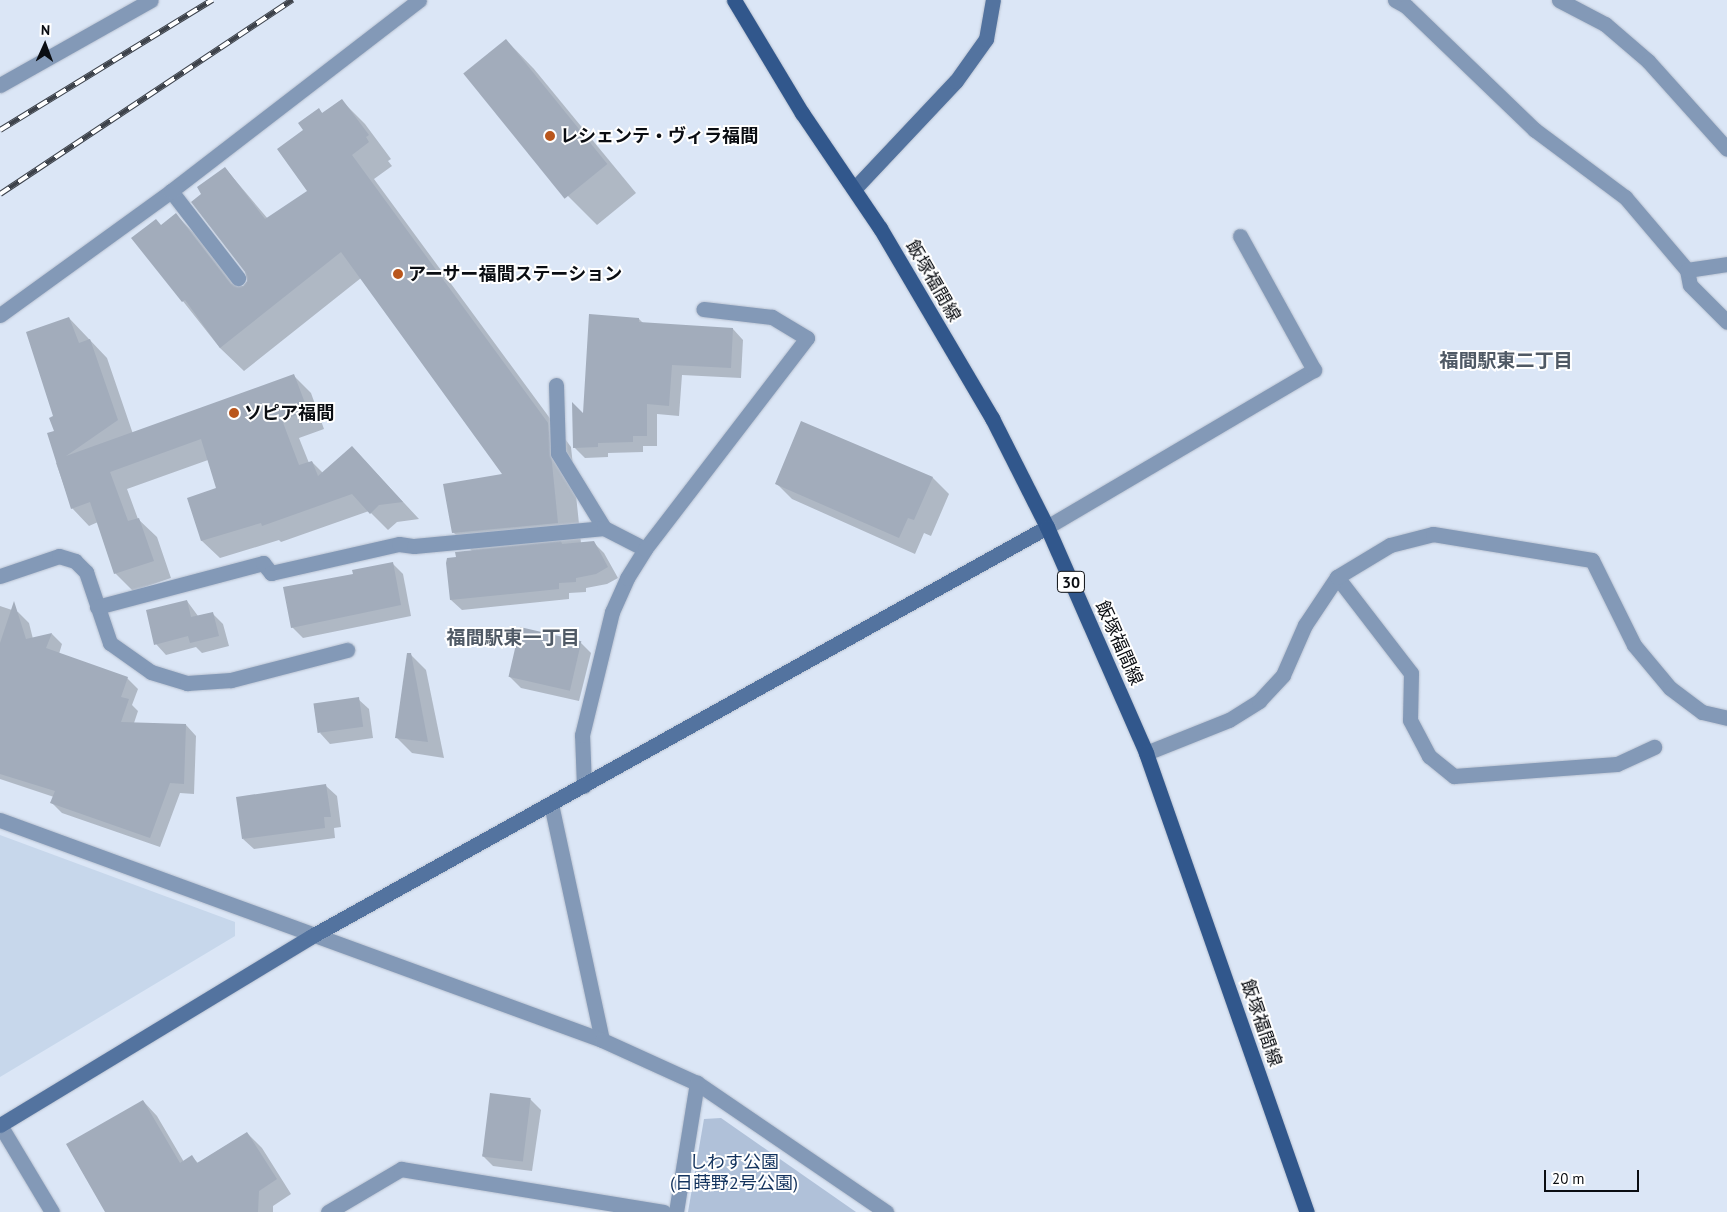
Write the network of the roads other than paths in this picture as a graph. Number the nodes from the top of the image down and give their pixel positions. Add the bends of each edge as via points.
1 (151, 0) edge
2 (419, 0) edge
3 (734, 0) edge
4 (993, 0) edge
5 (1395, 0) edge
6 (1559, 0) edge
7 (2, 81) edge
8 (1727, 149) edge
9 (855, 188) junction
10 (171, 191) junction
11 (1240, 236) dead end
12 (1727, 264) edge
13 (1687, 270) junction
14 (238, 278) dead end
15 (703, 309) dead end
16 (0, 315) edge
17 (1727, 322) edge
18 (556, 386) dead end
19 (1047, 527) junction
20 (604, 528) junction
21 (645, 549) junction
22 (0, 576) edge
23 (1337, 577) junction
24 (97, 607) junction
25 (347, 650) dead end
26 (1727, 718) edge
27 (1654, 747) dead end
28 (1146, 753) junction
29 (584, 786) junction
30 (550, 804) junction
31 (0, 820) edge
32 (312, 936) junction
33 (602, 1040) junction
34 (697, 1083) junction
35 (0, 1125) edge
36 (52, 1212) edge
37 (328, 1212) edge
38 (663, 1212) edge
39 (676, 1212) edge
40 (886, 1212) edge
41 (1307, 1212) edge

1 - 7 street
2 - 10 street
3 - 9 main road, 飯塚福間線 / 30 via 802,113
4 - 9 street via 986,39 956,81
5 - 13 street via 1406,6 1535,130 1625,197
6 - 8 street via 1605,24 1648,61
9 - 19 main road, 飯塚福間線 / 30 via 992,418
10 - 14 street
10 - 16 street
11 - 19 street via 1314,370
12 - 13 street
13 - 17 street via 1690,285
15 - 21 street via 772,317 808,338
18 - 20 street via 558,453
19 - 28 main road, 飯塚福間線 / 30
19 - 29 street
20 - 21 street
20 - 24 street via 414,546 399,544 271,573 263,564
21 - 29 street via 612,612 582,735
22 - 24 street via 59,556 75,561 86,572
23 - 26 street via 1390,545 1433,534 1592,560 1634,645 1670,688 1702,712
23 - 27 street via 1410,673 1410,720 1429,756 1454,776 1617,764
23 - 28 street via 1305,625 1283,675 1259,701 1229,720
24 - 25 street via 110,643 151,672 187,683 231,680
28 - 41 main road, 飯塚福間線 / 30
29 - 30 street
30 - 32 street
30 - 33 street
31 - 32 street
32 - 33 street
32 - 35 street
33 - 34 street
34 - 39 street
34 - 40 street
35 - 36 street
37 - 38 street via 401,1169

